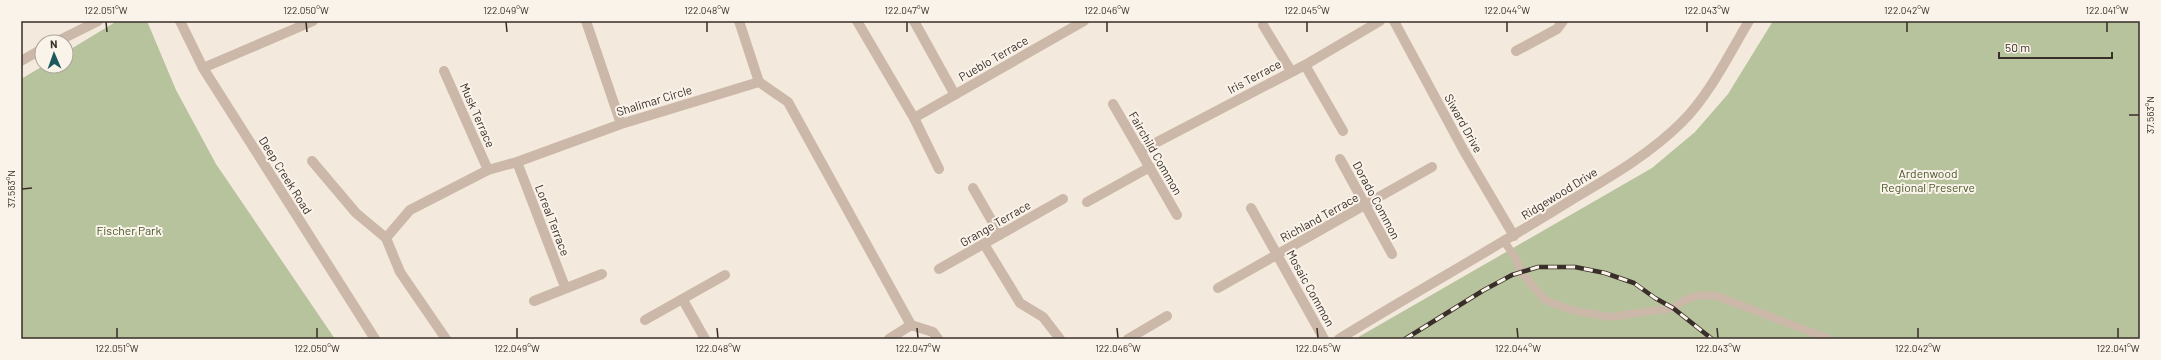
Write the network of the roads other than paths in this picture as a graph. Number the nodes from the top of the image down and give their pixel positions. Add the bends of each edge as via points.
1 (98, 21) edge
2 (180, 21) edge
3 (313, 21) edge
4 (586, 21) edge
5 (739, 21) edge
6 (858, 21) edge
7 (914, 21) edge
8 (1084, 21) edge
9 (1380, 21) edge
10 (1394, 21) edge
11 (1563, 21) edge
12 (1749, 21) edge
13 (1263, 25) dead end
14 (72, 34) edge
15 (1516, 51) dead end
16 (34, 54) edge
17 (21, 61) edge
18 (1305, 65) junction
19 (203, 68) junction
20 (444, 70) dead end
21 (1291, 71) junction
22 (759, 82) junction
23 (955, 95) junction
24 (1113, 104) dead end
25 (914, 118) junction
26 (621, 124) junction
27 (1343, 131) dead end
28 (1140, 151) junction
29 (1340, 159) dead end
30 (312, 161) dead end
31 (517, 162) junction
32 (1150, 167) junction
33 (1432, 167) dead end
34 (939, 169) dead end
35 (488, 170) junction
36 (973, 188) dead end
37 (1063, 199) dead end
38 (1087, 202) dead end
39 (1365, 206) junction
40 (1251, 208) dead end
41 (1177, 215) dead end
42 (1000, 235) junction
43 (1514, 236) junction
44 (386, 238) junction
45 (1504, 241) junction
46 (984, 244) junction
47 (1392, 254) dead end
48 (1277, 255) junction
49 (939, 269) dead end
50 (602, 274) dead end
51 (725, 275) dead end
52 (565, 287) junction
53 (1218, 288) dead end
54 (683, 300) junction
55 (534, 301) dead end
56 (1166, 316) dead end
57 (644, 320) dead end
58 (911, 325) junction
59 (376, 339) edge
60 (446, 339) edge
61 (705, 339) edge
62 (889, 339) edge
63 (938, 339) edge
64 (1060, 339) edge
65 (1128, 339) edge
66 (1324, 339) edge
67 (1339, 339) edge
68 (1828, 339) edge

1 - 14 street
2 - 19 street, Deep Creek Road
3 - 19 street
4 - 26 street
5 - 22 street
6 - 25 street
7 - 23 street
8 - 23 street, Pueblo Terrace
9 - 18 street, Iris Terrace
10 - 43 street, Siward Drive via 1464,151
11 - 15 street via 1557,29
12 - 43 street, Ridgewood Drive via 1708,88 1683,121 1643,156
13 - 21 street
16 - 17 street
18 - 21 street, Iris Terrace
18 - 27 street
19 - 59 street, Deep Creek Road
20 - 35 street, Musk Terrace
21 - 28 street, Iris Terrace
22 - 26 street, Shalimar Circle
22 - 58 street via 788,102
23 - 25 street, Pueblo Terrace
24 - 28 street, Fairchild Common
25 - 34 street
26 - 31 street, Shalimar Circle
28 - 32 street, Fairchild Common
29 - 39 street, Dorado Common
30 - 44 street via 356,213
31 - 35 street, Shalimar Circle
31 - 52 street, Loreal Terrace
32 - 38 street
32 - 41 street, Fairchild Common
33 - 39 street, Richland Terrace
35 - 44 street, Shalimar Circle via 410,210
36 - 42 street
37 - 42 street, Grange Terrace
39 - 47 street, Dorado Common
39 - 48 street, Richland Terrace
40 - 48 street, Mosaic Common
42 - 46 street, Grange Terrace
43 - 45 street, Ridgewood Drive
44 - 60 street via 400,272
45 - 67 street, Ridgewood Drive
45 - 68 lane via 1521,272 1545,300 1571,310 1610,317 1673,308 1699,295 1717,296
46 - 49 street, Grange Terrace
46 - 64 street via 1020,302 1043,316
48 - 53 street, Richland Terrace
48 - 66 street, Mosaic Common
50 - 52 street
51 - 54 street
52 - 55 street
54 - 57 street
54 - 61 street
56 - 65 street
58 - 62 street
58 - 63 street via 933,332

